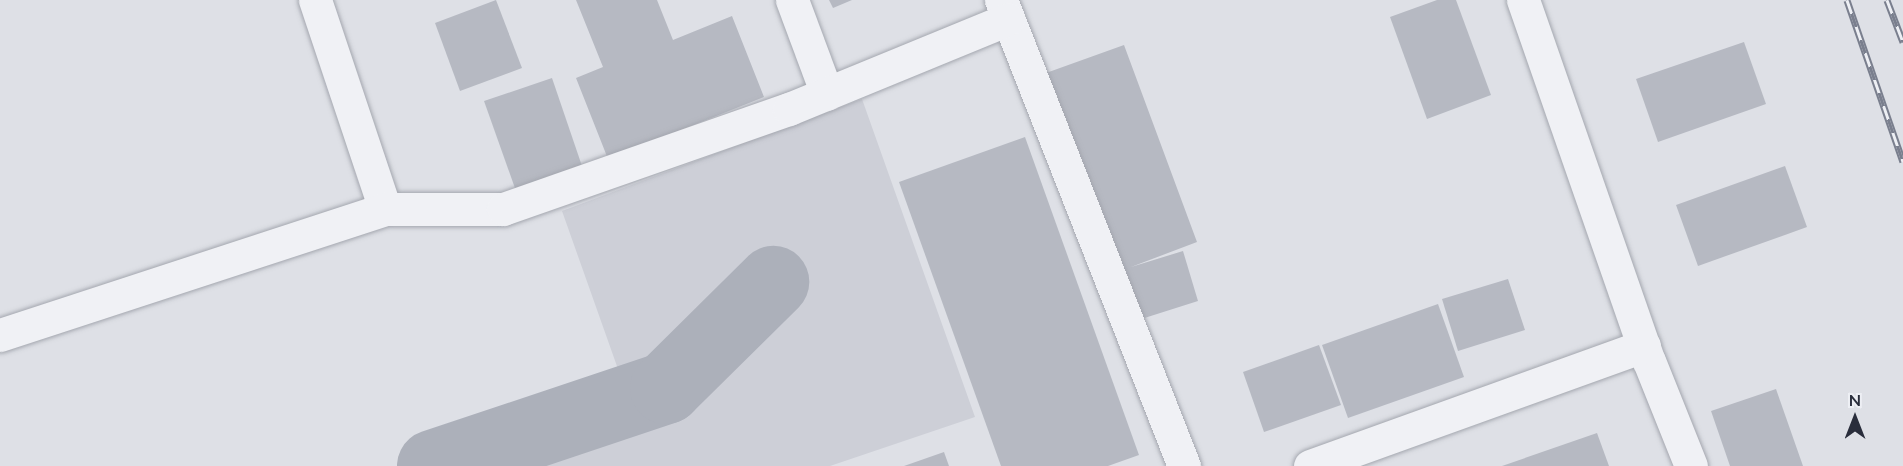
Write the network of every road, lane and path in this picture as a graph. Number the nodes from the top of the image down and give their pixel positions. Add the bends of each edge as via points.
1 (315, 0) edge
2 (792, 0) edge
3 (1523, 0) edge
4 (1005, 10) edge
5 (827, 94) junction
6 (385, 209) junction
7 (0, 335) edge
8 (1644, 346) junction
9 (1332, 462) edge
10 (1184, 466) edge
11 (1691, 466) edge

1 - 6 lane
2 - 5 lane
3 - 8 lane
4 - 5 lane
4 - 10 lane
5 - 6 lane via 503,209
6 - 7 lane
8 - 9 lane
8 - 11 lane

